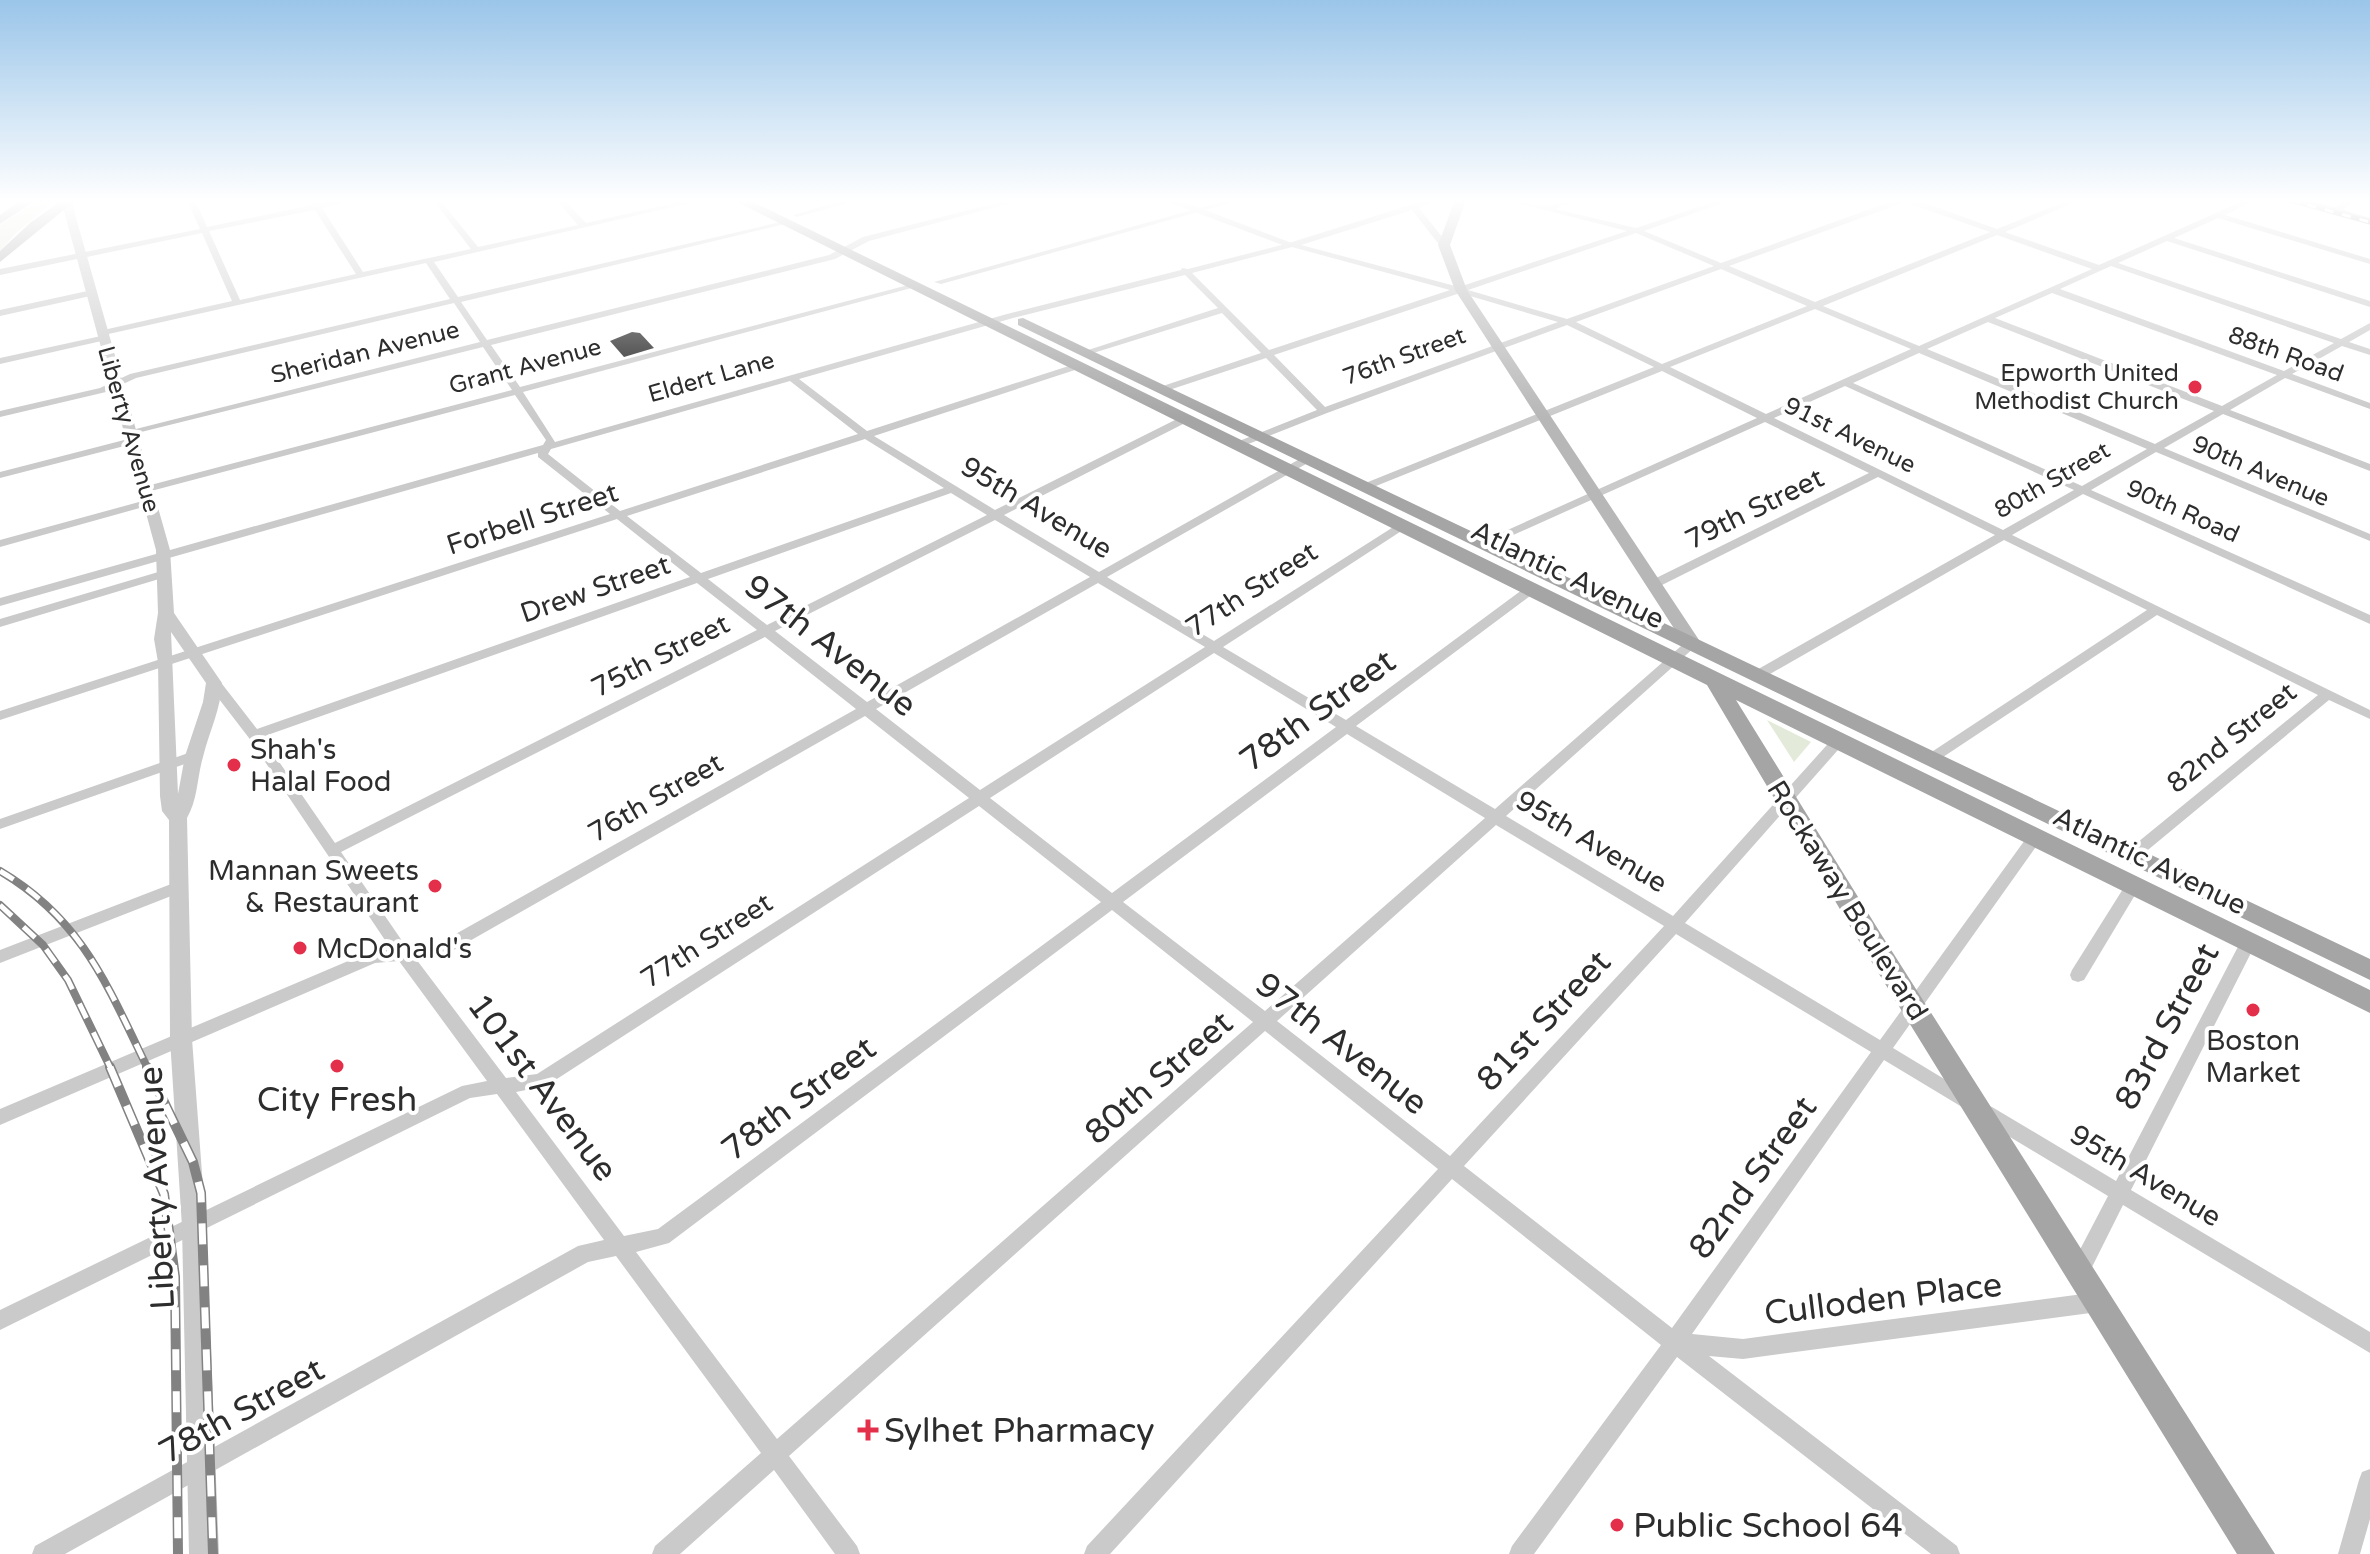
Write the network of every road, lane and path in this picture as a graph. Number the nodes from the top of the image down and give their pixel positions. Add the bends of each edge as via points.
1 (86, 273) edge
2 (223, 273) edge
3 (359, 273) edge
4 (377, 273) edge
5 (437, 273) edge
6 (570, 273) edge
7 (769, 273) edge
8 (892, 273) edge
9 (913, 273) edge
10 (973, 273) edge
11 (1175, 273) edge
12 (1187, 273) edge
13 (1395, 273) edge
14 (1454, 273) edge
15 (1513, 273) edge
16 (1704, 273) edge
17 (1738, 273) edge
18 (1896, 273) edge
19 (2093, 273) edge
20 (2137, 273) edge
21 (2272, 273) edge
22 (361, 276) junction
23 (938, 282) junction
24 (915, 286) junction
25 (1461, 290) junction
26 (2053, 290) junction
27 (92, 293) junction
28 (456, 300) junction
29 (237, 303) junction
30 (2370, 304) edge
31 (1815, 305) junction
32 (1222, 310) junction
33 (0, 313) edge
34 (1010, 316) junction
35 (1989, 319) junction
36 (989, 322) junction
37 (1568, 322) junction
38 (2370, 326) edge
39 (103, 335) junction
40 (485, 343) junction
41 (2341, 343) junction
42 (1500, 347) junction
43 (1920, 349) junction
44 (2370, 352) edge
45 (1266, 354) junction
46 (1082, 359) junction
47 (0, 361) edge
48 (1661, 367) junction
49 (2284, 375) junction
50 (791, 377) junction
51 (116, 383) junction
52 (1846, 383) junction
53 (1163, 389) junction
54 (517, 391) junction
55 (2370, 406) edge
56 (2223, 410) junction
57 (1323, 411) junction
58 (0, 414) edge
59 (1543, 414) junction
60 (1766, 418) junction
61 (1185, 419) junction
62 (866, 435) junction
63 (1259, 435) junction
64 (131, 436) junction
65 (1238, 445) junction
66 (547, 447) junction
67 (2156, 448) junction
68 (1309, 458) junction
69 (2370, 468) edge
70 (1287, 469) junction
71 (1878, 473) junction
72 (0, 475) edge
73 (1367, 486) junction
74 (952, 489) junction
75 (2082, 490) junction
76 (1595, 495) junction
77 (148, 496) junction
78 (995, 514) junction
79 (617, 516) junction
80 (1402, 526) junction
81 (2004, 535) junction
82 (2370, 538) edge
83 (1487, 543) junction
84 (0, 544) edge
85 (163, 556) junction
86 (165, 574) junction
87 (1097, 576) junction
88 (698, 579) junction
89 (1652, 585) junction
90 (1530, 590) junction
91 (0, 602) edge
92 (2156, 610) junction
93 (166, 613) junction
94 (2370, 620) edge
95 (0, 623) edge
96 (764, 631) junction
97 (1692, 643) junction
98 (1213, 646) junction
99 (192, 654) junction
100 (1674, 659) junction
101 (166, 662) junction
102 (1758, 675) junction
103 (1711, 677) junction
104 (214, 683) junction
105 (2328, 694) junction
106 (864, 709) junction
107 (2370, 715) edge
108 (0, 716) edge
109 (1345, 726) junction
110 (254, 735) junction
111 (1840, 739) junction
112 (194, 756) junction
113 (1932, 758) junction
114 (168, 765) junction
115 (978, 798) junction
116 (1785, 800) junction
117 (1498, 817) junction
118 (178, 818) junction
119 (0, 824) edge
120 (2035, 837) junction
121 (331, 851) junction
122 (2132, 855) junction
123 (2133, 885) junction
124 (179, 887) junction
125 (1110, 901) junction
126 (1675, 924) junction
127 (2248, 943) junction
128 (404, 954) junction
129 (0, 957) edge
130 (2370, 970) edge
131 (2078, 975) dead end
132 (2370, 1002) edge
133 (1914, 1005) junction
134 (1266, 1022) junction
135 (181, 1039) junction
136 (1883, 1049) junction
137 (503, 1087) junction
138 (1980, 1110) junction
139 (0, 1117) edge
140 (1452, 1166) junction
141 (2119, 1190) junction
142 (194, 1227) junction
143 (621, 1245) junction
144 (2080, 1270) junction
145 (2098, 1302) junction
146 (0, 1320) edge
147 (1675, 1343) junction
148 (2370, 1343) edge
149 (776, 1455) junction
150 (202, 1465) junction
151 (2370, 1480) edge
152 (1938, 1550) edge
153 (43, 1554) edge
154 (204, 1554) edge
155 (663, 1554) edge
156 (849, 1554) edge
157 (1095, 1554) edge
158 (1520, 1554) edge
159 (2257, 1554) edge
160 (2349, 1554) edge

1 - 27 street, Liberty Avenue
2 - 29 street
3 - 22 street
4 - 22 street
5 - 28 street
6 - 28 street
7 - 40 street, Sheridan Avenue
8 - 24 main road, Atlantic Avenue
9 - 23 main road, Atlantic Avenue
10 - 23 street
11 - 34 street, Eldert Lane
12 - 32 street
13 - 25 street, 91st Avenue
14 - 25 main road, Rockaway Boulevard
15 - 25 street
16 - 37 street, 76th Street
17 - 31 street, 90th Avenue
18 - 31 street
19 - 26 street
20 - 41 street
21 - 30 street
22 - 29 street
23 - 34 main road, Atlantic Avenue
24 - 36 main road, Atlantic Avenue
24 - 54 street, Grant Avenue
25 - 37 street, 91st Avenue
25 - 42 main road, Rockaway Boulevard
25 - 45 street
26 - 35 street
26 - 49 street, 88th Road
27 - 33 street
27 - 39 street, Liberty Avenue
28 - 40 street
28 - 51 street
29 - 39 street
31 - 43 street, 90th Avenue
31 - 48 street
32 - 45 street
32 - 46 street, Forbell Street
34 - 36 street, Eldert Lane
34 - 46 main road, Atlantic Avenue
35 - 43 street
35 - 56 street
36 - 46 main road, Atlantic Avenue
36 - 50 street, Eldert Lane
37 - 42 street, 76th Street
37 - 48 street, 91st Avenue
38 - 41 street, 80th Street
39 - 47 street
39 - 51 street, Liberty Avenue
40 - 54 street
40 - 64 street, Sheridan Avenue
41 - 44 street
41 - 49 street, 80th Street
42 - 57 street, 76th Street
42 - 59 main road, Rockaway Boulevard
43 - 52 street
43 - 67 street, 90th Avenue
45 - 53 street
45 - 57 street
46 - 53 main road, Atlantic Avenue
46 - 61 main road, Atlantic Avenue
46 - 62 street, Forbell Street
48 - 59 street
48 - 60 street, 91st Avenue
49 - 55 street, 88th Road
49 - 56 street, 80th Street
50 - 62 street, 95th Avenue
50 - 66 street, Eldert Lane
51 - 58 street
51 - 64 street, Liberty Avenue
52 - 60 street
52 - 75 street, 90th Road
53 - 63 main road, Atlantic Avenue
54 - 66 street via 551,440
54 - 77 street, Grant Avenue
56 - 67 street, 80th Street
56 - 69 street
57 - 63 street, 76th Street
59 - 73 street
59 - 76 main road, Rockaway Boulevard
60 - 71 street, 91st Avenue
60 - 76 street
61 - 65 main road, Atlantic Avenue
61 - 78 street, 75th Street
62 - 74 street, 95th Avenue
62 - 79 street, Forbell Street
63 - 65 street, 76th Street
63 - 68 main road, Atlantic Avenue
64 - 72 street, Sheridan Avenue
64 - 77 street, Liberty Avenue
65 - 70 main road, Atlantic Avenue
66 - 79 street, 97th Avenue via 542,455
66 - 85 street, Eldert Lane
67 - 75 street, 80th Street
67 - 82 street, 90th Avenue
68 - 70 street, 76th Street
68 - 73 main road, Atlantic Avenue
70 - 80 main road, Atlantic Avenue
70 - 87 street, 76th Street
71 - 81 street, 91st Avenue
71 - 89 street, 79th Street
73 - 83 main road, Atlantic Avenue
74 - 78 street, 95th Avenue
74 - 88 street, Drew Street
75 - 81 street, 80th Street
75 - 94 street, 90th Road
76 - 83 street
76 - 89 main road, Rockaway Boulevard
77 - 84 street, Grant Avenue
77 - 85 street, Liberty Avenue
78 - 87 street, 95th Avenue
78 - 96 street, 75th Street
79 - 88 street, 97th Avenue
79 - 99 street, Forbell Street
80 - 90 main road, Atlantic Avenue
80 - 98 street, 77th Street
81 - 92 street, 91st Avenue
81 - 102 street, 80th Street
83 - 97 main road, Atlantic Avenue
85 - 86 street, Liberty Avenue
85 - 91 street, Eldert Lane
86 - 93 street, Liberty Avenue
86 - 95 street
87 - 98 street, 95th Avenue
87 - 106 street, 76th Street
88 - 96 street, 97th Avenue
88 - 110 street, Drew Street
89 - 97 main road, Rockaway Boulevard
90 - 100 main road, Atlantic Avenue
90 - 109 street, 78th Street
92 - 105 street, 91st Avenue
92 - 113 street
93 - 99 street
93 - 101 street, Liberty Avenue
96 - 106 street, 97th Avenue
96 - 121 street, 75th Street
97 - 100 street, 80th Street
97 - 102 main road, Atlantic Avenue
97 - 103 main road, Rockaway Boulevard
98 - 109 street, 95th Avenue
98 - 115 street, 77th Street
99 - 101 street, Forbell Street
99 - 104 street, 101st Avenue
100 - 103 main road, Atlantic Avenue
100 - 117 street, 80th Street
101 - 108 street, Forbell Street
101 - 114 street, Liberty Avenue
102 - 113 main road, Atlantic Avenue
103 - 111 main road, Atlantic Avenue
103 - 116 main road, Rockaway Boulevard
104 - 110 street, 101st Avenue
104 - 112 street, Liberty Avenue
105 - 107 street, 91st Avenue
105 - 122 street, 82nd Street
106 - 115 street, 97th Avenue
106 - 128 street, 76th Street via 439,951
109 - 117 street, 95th Avenue
109 - 125 street, 78th Street
110 - 121 street, 101st Avenue
111 - 116 street, 81st Street
111 - 120 main road, Atlantic Avenue
112 - 114 street
112 - 118 street, Liberty Avenue
113 - 122 main road, Atlantic Avenue
114 - 118 street, Liberty Avenue via 171,811
114 - 119 street
115 - 125 street, 97th Avenue
115 - 137 street, 77th Street via 540,1081
116 - 126 street, 81st Street
116 - 133 main road, Rockaway Boulevard
117 - 126 street, 95th Avenue
117 - 134 street, 80th Street
118 - 124 street, Liberty Avenue
120 - 123 main road, Atlantic Avenue
120 - 133 street, 82nd Street
121 - 128 street, 101st Avenue
122 - 130 main road, Atlantic Avenue
123 - 127 main road, Atlantic Avenue
123 - 131 street
124 - 129 street
124 - 135 street, Liberty Avenue
125 - 134 street, 97th Avenue
125 - 143 street, 78th Street via 662,1237
126 - 136 street, 95th Avenue
126 - 140 street, 81st Street
127 - 132 main road, Atlantic Avenue
127 - 141 street, 83rd Street
128 - 135 street, 76th Street via 373,957
128 - 137 street, 101st Avenue
133 - 136 street, 82nd Street
133 - 138 main road, Rockaway Boulevard
134 - 140 street, 97th Avenue
134 - 149 street, 80th Street
135 - 139 street, 76th Street
135 - 142 street, Liberty Avenue
136 - 138 street, 95th Avenue
136 - 147 street, 82nd Street
137 - 142 street, 77th Street via 468,1091
137 - 143 street, 101st Avenue
138 - 141 street, 95th Avenue
138 - 144 main road, Rockaway Boulevard
140 - 147 street, 97th Avenue
140 - 157 street, 81st Street
141 - 144 street, 83rd Street
141 - 148 street, 95th Avenue
142 - 146 street, 77th Street
142 - 150 street, Liberty Avenue
143 - 149 street, 101st Avenue
143 - 150 street, 78th Street via 585,1253
144 - 145 main road, Rockaway Boulevard
145 - 147 street, Culloden Place via 1743,1349
145 - 159 main road, Rockaway Boulevard
147 - 152 street, 97th Avenue
147 - 158 street, 82nd Street
149 - 155 street, 80th Street
149 - 156 street, 101st Avenue
150 - 153 street, 78th Street
150 - 154 street, Liberty Avenue
151 - 160 street

